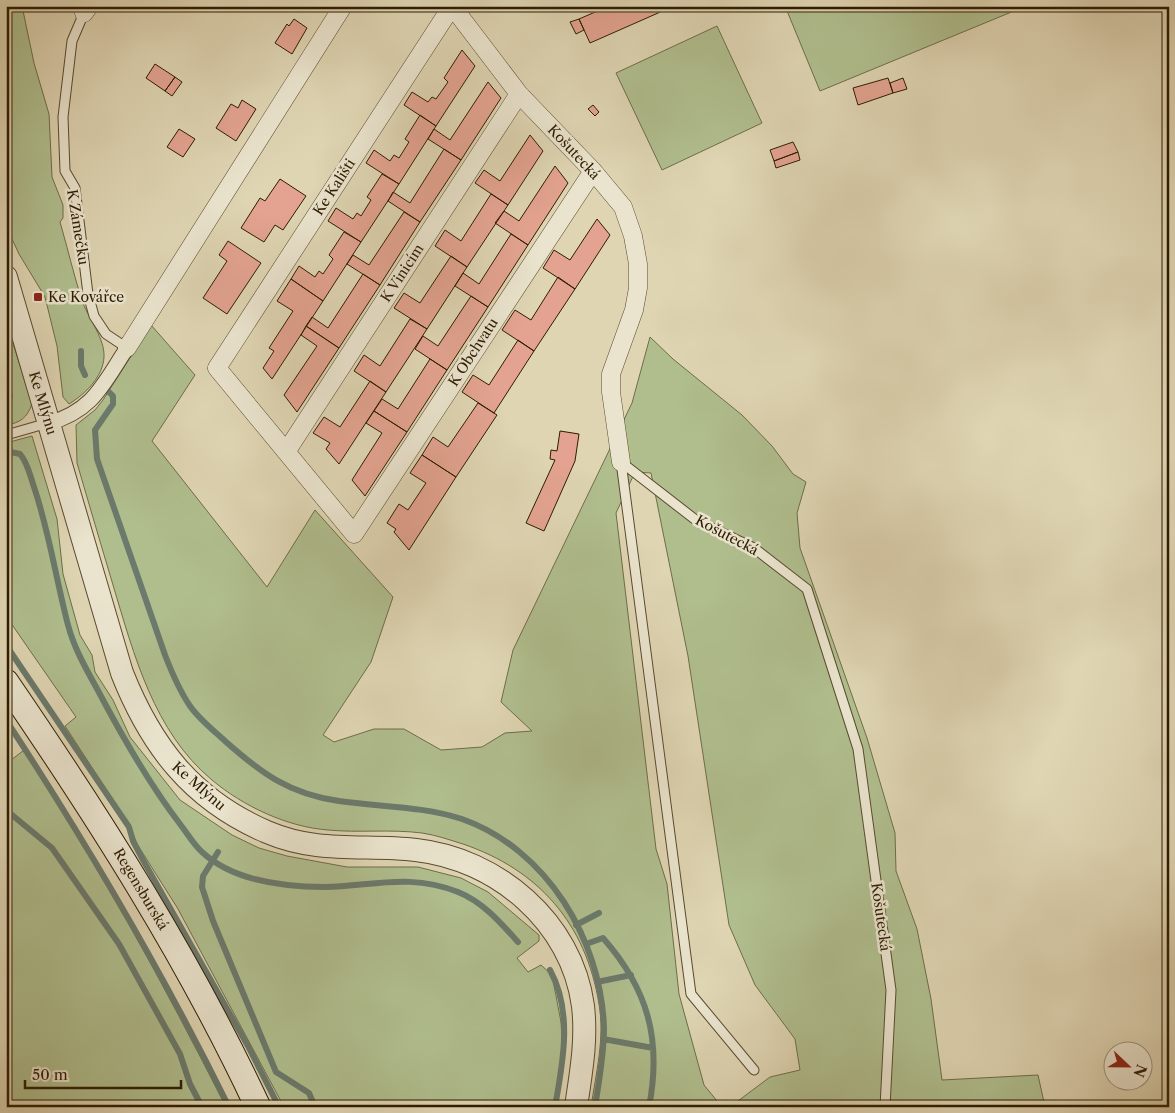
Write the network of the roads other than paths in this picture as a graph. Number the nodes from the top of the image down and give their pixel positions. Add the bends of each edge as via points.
1 (343, 6) edge
2 (452, 6) edge
3 (86, 9) edge
4 (519, 94) junction
5 (593, 171) junction
6 (6, 277) edge
7 (126, 348) junction
8 (48, 423) junction
9 (6, 435) edge
10 (286, 452) junction
11 (621, 462) junction
12 (6, 682) edge
13 (754, 1070) dead end
14 (258, 1107) edge
15 (576, 1107) edge
16 (885, 1107) edge

1 - 7 street
2 - 4 street, Košutecká
2 - 10 street, Ke Kališti via 217,368
3 - 7 lane, K Zámečku via 72,41 64,107 65,171 75,188 88,294 94,316 106,334
4 - 5 street, Košutecká
4 - 10 street, K Vinicím
5 - 10 street, K Obchvatu via 354,534
5 - 11 street, Košutecká via 622,207 633,236 638,264 634,310 611,374
6 - 8 street, Ke Mlýnu
7 - 8 street via 84,408
8 - 9 lane
8 - 15 street, Ke Mlýnu via 122,673 136,707 163,752 204,793 232,814 268,832 303,843 343,849 415,850 453,856 500,878 533,906 555,933 572,968 583,1005 585,1052
11 - 13 lane via 691,994
11 - 16 lane, Košutecká via 697,521 754,548 807,589 858,748 891,990
12 - 14 main road, Regensburská via 94,811 166,932

